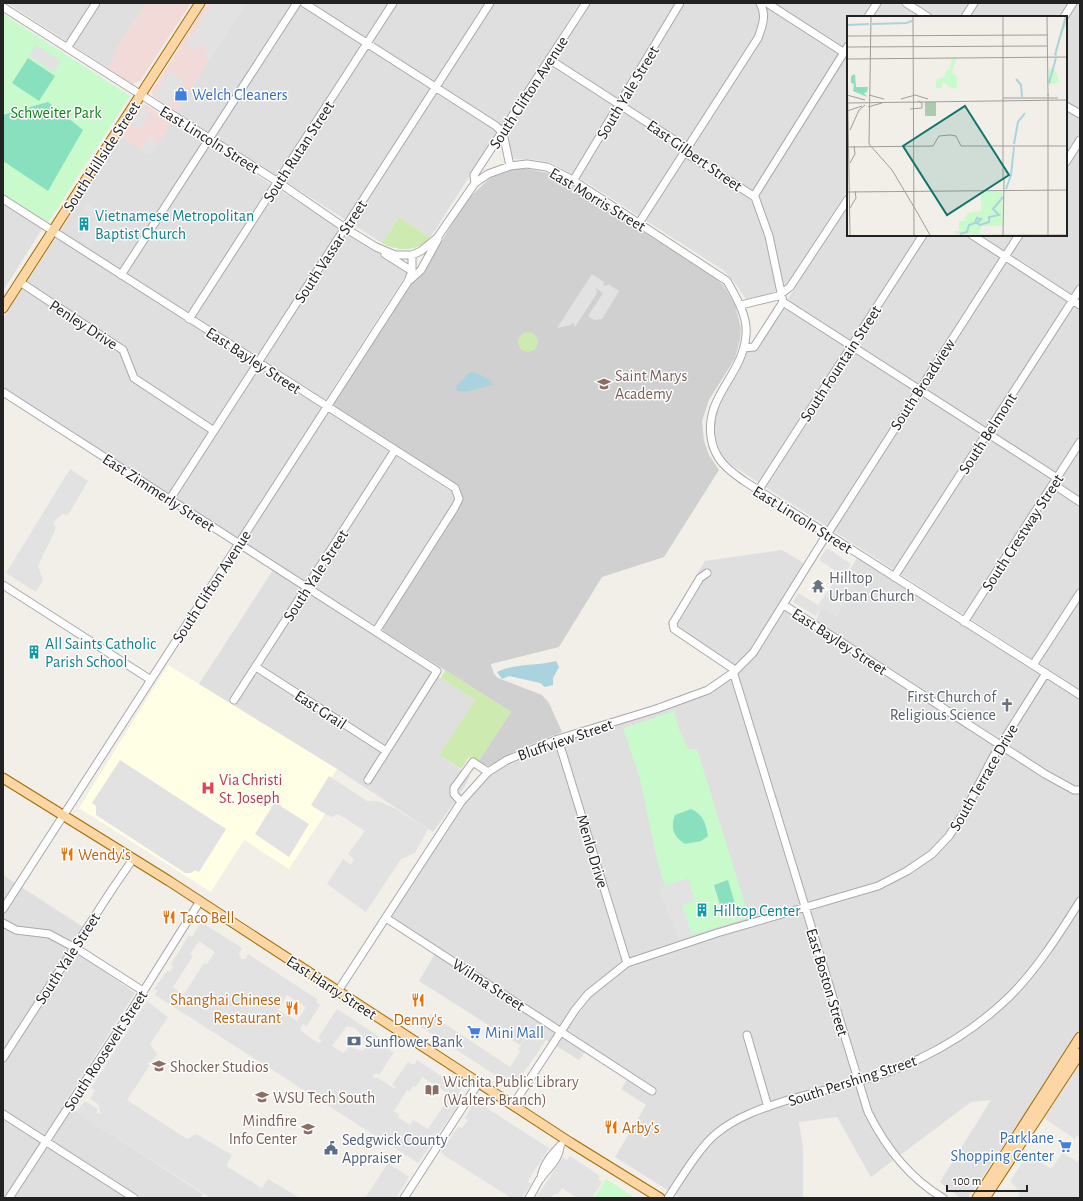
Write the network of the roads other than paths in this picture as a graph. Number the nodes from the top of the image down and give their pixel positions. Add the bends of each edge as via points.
1 (96, 3) edge
2 (200, 3) edge
3 (297, 3) edge
4 (304, 3) edge
5 (393, 3) edge
6 (490, 3) edge
7 (586, 3) edge
8 (680, 3) edge
9 (760, 3) edge
10 (767, 3) edge
11 (877, 3) edge
12 (906, 3) edge
13 (974, 3) edge
14 (1073, 3) edge
15 (3, 7) edge
16 (869, 16) edge
17 (926, 16) edge
18 (966, 16) edge
19 (1065, 16) edge
20 (367, 43) junction
21 (67, 48) junction
22 (847, 48) edge
23 (844, 52) junction
24 (549, 59) junction
25 (436, 88) junction
26 (140, 95) junction
27 (620, 104) junction
28 (1067, 107) edge
29 (1080, 114) edge
30 (503, 133) junction
31 (209, 138) junction
32 (1080, 140) edge
33 (684, 152) junction
34 (1067, 160) edge
35 (510, 166) junction
36 (573, 181) junction
37 (278, 182) junction
38 (475, 183) junction
39 (754, 196) junction
40 (3, 199) edge
41 (847, 201) edge
42 (639, 223) junction
43 (345, 228) junction
44 (442, 230) junction
45 (53, 231) junction
46 (922, 236) edge
47 (974, 236) edge
48 (1018, 236) edge
49 (376, 247) junction
50 (412, 255) junction
51 (1005, 256) junction
52 (415, 272) junction
53 (121, 275) junction
54 (20, 282) junction
55 (1080, 289) edge
56 (781, 294) junction
57 (6, 296) edge
58 (1073, 300) junction
59 (783, 302) junction
60 (741, 305) junction
61 (1080, 305) edge
62 (3, 308) edge
63 (190, 319) junction
64 (851, 346) junction
65 (744, 348) junction
66 (258, 363) junction
67 (919, 390) junction
68 (3, 392) edge
69 (326, 406) junction
70 (214, 431) junction
71 (987, 434) junction
72 (1080, 442) edge
73 (395, 450) junction
74 (1055, 481) junction
75 (758, 490) junction
76 (170, 499) junction
77 (1080, 502) edge
78 (827, 534) junction
79 (238, 543) junction
80 (707, 573) dead end
81 (894, 577) junction
82 (3, 585) edge
83 (308, 587) junction
84 (1080, 593) edge
85 (784, 605) junction
86 (964, 622) junction
87 (376, 631) junction
88 (1033, 665) junction
89 (256, 667) junction
90 (734, 672) junction
91 (1046, 673) junction
92 (151, 680) junction
93 (1080, 695) edge
94 (234, 700) dead end
95 (558, 739) junction
96 (1000, 745) junction
97 (386, 751) junction
98 (488, 772) junction
99 (3, 778) edge
100 (368, 780) dead end
101 (1080, 790) edge
102 (461, 802) junction
103 (63, 816) junction
104 (133, 859) junction
105 (200, 901) junction
106 (1080, 901) edge
107 (806, 908) junction
108 (3, 909) edge
109 (386, 918) junction
110 (3, 923) edge
111 (74, 947) junction
112 (627, 963) junction
113 (143, 991) junction
114 (338, 991) junction
115 (562, 1031) junction
116 (747, 1036) dead end
117 (1080, 1037) edge
118 (1080, 1053) edge
119 (3, 1058) edge
120 (858, 1080) junction
121 (479, 1082) junction
122 (652, 1091) dead end
123 (513, 1105) junction
124 (768, 1107) junction
125 (3, 1114) edge
126 (45, 1141) junction
127 (562, 1142) junction
128 (9, 1198) edge
129 (134, 1198) edge
130 (404, 1198) edge
131 (529, 1198) edge
132 (660, 1198) edge
133 (668, 1198) edge
134 (943, 1198) edge
135 (977, 1198) edge
136 (985, 1198) edge

1 - 21 street
2 - 26 main road, South Hillside Street
3 - 31 street
4 - 20 street
5 - 20 street, South Rutan Street
6 - 25 street, South Vassar Street
7 - 24 street, South Clifton Avenue
8 - 27 street, South Yale Street
9 - 33 street via 764,23 758,38
10 - 23 street
11 - 16 street
12 - 17 street
13 - 18 street
14 - 19 street
15 - 21 street, East Lincoln Street
20 - 25 street
20 - 37 street, South Rutan Street
21 - 26 street, East Lincoln Street
22 - 23 street
23 - 39 street
24 - 27 street, East Gilbert Street
24 - 30 street, South Clifton Avenue
25 - 30 street
25 - 43 street, South Vassar Street
26 - 31 street, East Lincoln Street
26 - 45 main road, South Hillside Street
27 - 33 street, East Gilbert Street via 682,145
27 - 36 street, South Yale Street
28 - 29 street
30 - 35 street
30 - 38 street, South Clifton Avenue via 497,138 474,175
31 - 37 street, East Lincoln Street
31 - 53 street
32 - 34 street
33 - 39 street, East Gilbert Street
33 - 42 street
35 - 36 street, East Morris Street via 528,164 546,167
35 - 38 street, South Clifton Avenue via 488,174
36 - 42 street, East Morris Street
37 - 43 street, East Lincoln Street
37 - 63 street, South Rutan Street
38 - 44 street, South Clifton Avenue
39 - 56 street, East Gilbert Street via 769,236
40 - 45 street, East Bayley Street
41 - 56 street via 790,287
42 - 60 street, East Morris Street via 727,281
43 - 49 street, East Lincoln Street
43 - 66 street, South Vassar Street
44 - 50 street, South Clifton Avenue via 437,238
44 - 52 street, South Clifton Avenue via 432,252
45 - 53 street, East Bayley Street
45 - 54 main road, South Hillside Street
46 - 64 street, South Fountain Street
47 - 51 street
48 - 51 street, South Broadview
49 - 50 street, East Lincoln Street via 395,255
49 - 52 street, East Lincoln Street
50 - 52 street, South Clifton Avenue
51 - 58 street
51 - 67 street, South Broadview
52 - 69 street, South Clifton Avenue
53 - 63 street, East Bayley Street
54 - 57 main road, South Hillside Street
54 - 70 street, Penley Drive via 123,350 134,378
55 - 58 street, South Belmont
56 - 59 street, East Gilbert Street
56 - 60 street
57 - 62 main road, South Hillside Street
58 - 61 street
58 - 71 street, South Belmont
59 - 64 street
59 - 65 street via 754,347
60 - 65 street, East Morris Street via 746,334
63 - 66 street, East Bayley Street
64 - 67 street
64 - 75 street, South Fountain Street
65 - 75 street, East Lincoln Street via 742,358 712,410 710,430 714,453 722,464
66 - 69 street, East Bayley Street
66 - 70 street, South Vassar Street
67 - 71 street
67 - 78 street, South Broadview
68 - 76 street, East Zimmerly Street
69 - 73 street, East Bayley Street
69 - 79 street, South Clifton Avenue
70 - 76 street, South Vassar Street
71 - 74 street
71 - 81 street, South Belmont
72 - 74 street, South Crestway Street
73 - 83 street, South Yale Street
73 - 87 street, East Bayley Street via 455,488 459,498
74 - 77 street
74 - 86 street, South Crestway Street
75 - 78 street, East Lincoln Street
76 - 79 street, East Zimmerly Street
78 - 81 street, East Lincoln Street
78 - 85 street, Bluffview Street
79 - 83 street, East Zimmerly Street
79 - 92 street, South Clifton Avenue
80 - 90 street via 700,578 673,623 674,629 732,668
81 - 86 street, East Lincoln Street
82 - 92 street
83 - 87 street, East Zimmerly Street
83 - 89 street, South Yale Street
84 - 88 street
85 - 90 street, Bluffview Street via 753,653
85 - 96 street, East Bayley Street
86 - 88 street, East Lincoln Street
87 - 97 street, East Zimmerly Street via 437,671
88 - 91 street, East Lincoln Street
89 - 94 street, South Yale Street
89 - 97 street, East Grail
90 - 95 street, Bluffview Street via 708,690
90 - 107 street, East Boston Street
91 - 93 street, East Lincoln Street
91 - 96 street, South Terrace Drive
92 - 103 street, South Clifton Avenue
95 - 98 street, Bluffview Street via 507,760
95 - 112 street, Menlo Drive
96 - 101 street, East Bayley Street via 1074,790
96 - 107 street, South Terrace Drive via 965,812 949,836 932,854 907,872 878,886
97 - 100 street
98 - 102 street, Bluffview Street
98 - 102 street via 473,762 454,788 454,794
99 - 103 main road, East Harry Street
102 - 109 street, Bluffview Street
103 - 104 main road, East Harry Street
103 - 108 street, South Clifton Avenue
104 - 105 main road, East Harry Street
104 - 111 street, South Yale Street
105 - 113 street, South Roosevelt Street
105 - 114 main road, East Harry Street
106 - 120 street, South Pershing Street via 1033,969 1008,998 985,1017 954,1040 920,1059
107 - 112 street, South Terrace Drive via 717,933
107 - 120 street, East Boston Street
109 - 114 street, Bluffview Street
109 - 115 street, Wilma Street
110 - 111 street via 16,930 49,934
111 - 113 street
111 - 119 street, South Yale Street
112 - 115 street, South Terrace Drive via 588,994
113 - 126 street, South Roosevelt Street
114 - 121 main road, East Harry Street
115 - 122 street, Wilma Street
115 - 123 street, South Terrace Drive
116 - 124 street
117 - 135 main road
118 - 136 main road
120 - 124 street, South Pershing Street
120 - 134 street, East Boston Street via 868,1112 879,1135 912,1174
121 - 123 main road, East Harry Street
121 - 130 street
123 - 127 main road, East Harry Street
124 - 133 street, South Pershing Street via 741,1117 716,1134
125 - 126 street
126 - 128 street, South Roosevelt Street
126 - 129 street
127 - 131 street via 542,1169 541,1178
127 - 132 main road, East Harry Street

